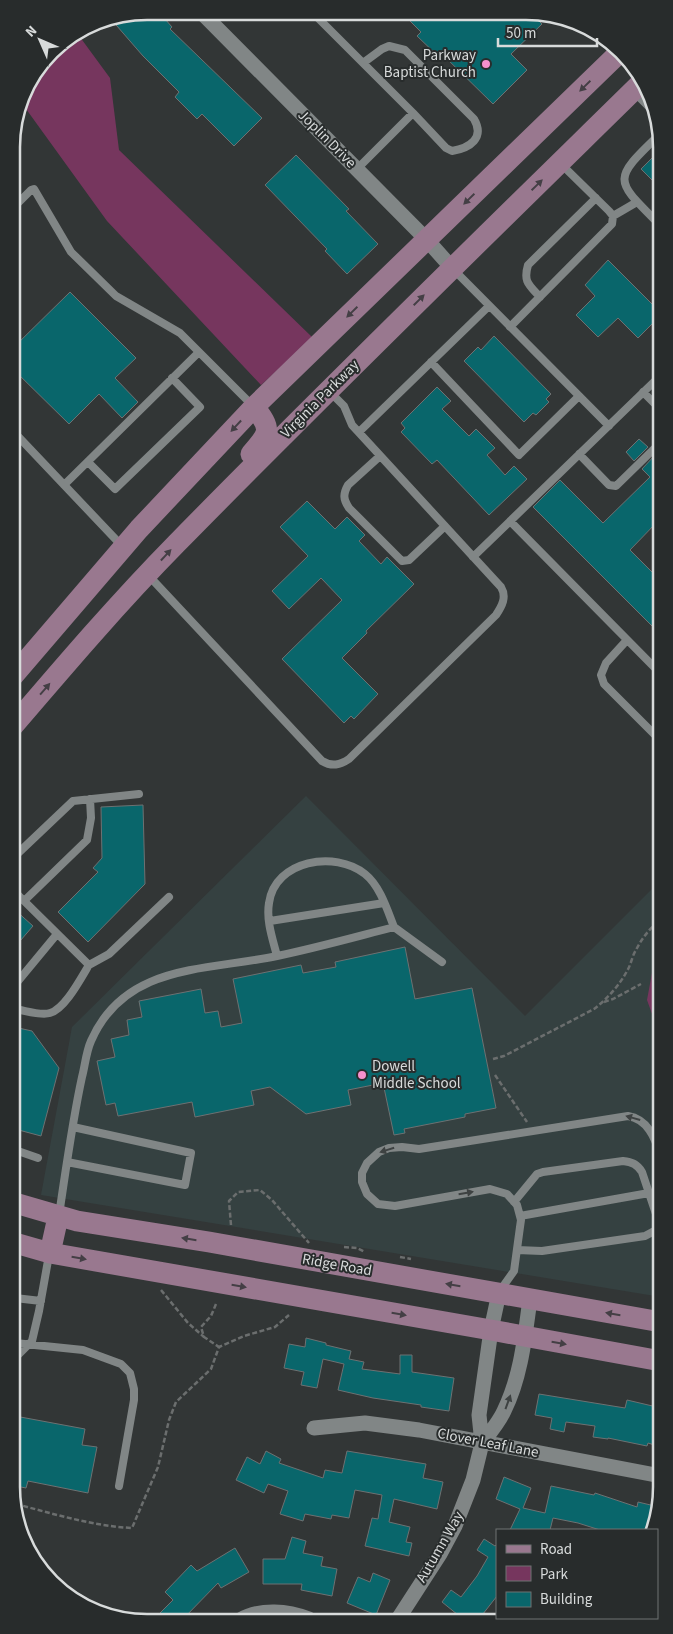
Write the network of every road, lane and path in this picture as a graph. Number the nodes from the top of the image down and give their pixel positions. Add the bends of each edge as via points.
1 (209, 20) edge
2 (320, 20) edge
3 (615, 56) edge
4 (363, 63) junction
5 (637, 88) edge
6 (413, 114) junction
7 (653, 142) edge
8 (560, 163) junction
9 (357, 169) junction
10 (596, 198) junction
11 (20, 201) edge
12 (637, 202) junction
13 (613, 216) junction
14 (653, 217) edge
15 (427, 240) junction
16 (452, 268) junction
17 (540, 297) junction
18 (489, 306) junction
19 (510, 327) junction
20 (199, 352) junction
21 (431, 362) junction
22 (172, 378) junction
23 (653, 383) edge
24 (328, 390) junction
25 (644, 392) junction
26 (579, 396) junction
27 (653, 402) edge
28 (254, 407) junction
29 (608, 426) junction
30 (359, 432) junction
31 (20, 438) edge
32 (653, 450) edge
33 (579, 454) junction
34 (380, 456) junction
35 (88, 462) junction
36 (64, 485) junction
37 (213, 506) junction
38 (510, 521) junction
39 (444, 526) junction
40 (123, 548) junction
41 (473, 557) junction
42 (147, 575) junction
43 (627, 640) junction
44 (653, 666) edge
45 (20, 668) edge
46 (20, 718) edge
47 (653, 733) edge
48 (139, 794) dead end
49 (90, 799) junction
50 (20, 851) edge
51 (20, 897) edge
52 (169, 897) dead end
53 (24, 901) junction
54 (384, 902) junction
55 (270, 920) junction
56 (653, 926) edge
57 (394, 927) junction
58 (57, 934) junction
59 (277, 956) junction
60 (442, 962) dead end
61 (89, 965) junction
62 (20, 979) edge
63 (641, 984) dead end
64 (603, 1002) junction
65 (20, 1010) edge
66 (493, 1059) dead end
67 (495, 1075) dead end
68 (528, 1122) dead end
69 (73, 1127) junction
70 (653, 1136) edge
71 (20, 1152) edge
72 (38, 1158) dead end
73 (67, 1162) junction
74 (649, 1193) junction
75 (514, 1202) junction
76 (653, 1204) edge
77 (20, 1205) edge
78 (520, 1216) junction
79 (58, 1217) junction
80 (231, 1225) dead end
81 (653, 1233) edge
82 (20, 1244) edge
83 (317, 1244) dead end
84 (342, 1247) dead end
85 (517, 1250) junction
86 (50, 1253) junction
87 (370, 1254) dead end
88 (396, 1257) dead end
89 (414, 1260) dead end
90 (160, 1289) dead end
91 (499, 1293) junction
92 (20, 1299) edge
93 (530, 1299) junction
94 (41, 1301) junction
95 (216, 1304) dead end
96 (289, 1314) dead end
97 (653, 1321) edge
98 (491, 1330) junction
99 (204, 1337) junction
100 (525, 1337) junction
101 (20, 1344) edge
102 (29, 1346) junction
103 (219, 1347) junction
104 (653, 1352) edge
105 (614, 1353) junction
106 (20, 1354) edge
107 (653, 1360) edge
108 (314, 1428) dead end
109 (482, 1443) junction
110 (653, 1475) edge
111 (119, 1486) dead end
112 (21, 1505) edge
113 (259, 1614) edge
114 (296, 1614) edge
115 (401, 1614) edge

1 - 9 street, Joplin Drive
2 - 4 lane
3 -> 15 main road
4 - 6 lane
4 - 6 lane via 389,46 405,50 474,119 479,134 463,150 452,152
5 - 8 main road, Virginia Parkway
6 - 9 lane
7 - 12 lane via 633,160 623,180
8 - 10 lane
16 -> 8 main road, Virginia Parkway
9 - 15 street, Joplin Drive
10 - 13 lane
10 - 17 lane via 528,265 526,282
11 - 20 lane via 34,189 71,252 116,296 180,333
12 - 13 lane
12 - 14 lane
13 - 17 lane via 612,224
15 - 16 street, Joplin Drive
15 -> 28 main road
16 - 18 lane
24 -> 16 main road, Virginia Parkway
17 - 19 lane
18 - 19 lane
18 - 21 lane
19 - 26 lane
20 - 22 lane
20 - 28 lane
21 - 26 lane via 519,455
21 - 30 lane
22 - 35 lane
22 - 35 lane via 200,407 115,489
23 - 25 lane
24 - 30 lane via 344,406 352,425
24 - 37 main road, Virginia Parkway
25 - 27 lane
25 - 29 lane
26 - 29 lane
28 - 37 main road via 267,428 265,438 220,487
28 -> 40 main road
29 - 33 lane
30 - 34 lane
31 - 36 lane
32 - 33 lane via 616,486 609,485
33 - 38 lane
34 - 39 lane
34 - 39 lane via 345,490 344,499 349,508 402,561 409,560
35 - 36 lane
36 - 40 lane
42 -> 37 main road, Virginia Parkway
38 - 41 lane
38 - 43 lane
39 - 41 lane
40 - 45 main road
41 - 42 lane via 503,590 502,607 349,759 333,765 322,761
46 -> 42 main road, Virginia Parkway
43 - 44 lane
43 - 47 lane via 606,663 601,675 604,684
48 - 49 lane
49 - 50 lane via 70,803
49 - 53 lane via 87,840
51 - 53 lane
52 - 61 lane via 109,954
53 - 58 lane
54 - 55 lane
54 - 55 lane via 370,878 348,864 331,860 309,863 294,869 280,881 269,902
54 - 57 lane
55 - 59 lane
56 - 64 path via 635,950 618,986
57 - 59 lane
57 - 60 lane
58 - 61 lane
58 - 62 lane
59 - 69 lane via 167,974 148,981 110,1008 90,1042
61 - 65 lane via 56,1010 48,1014
63 - 64 path
64 - 66 path
67 - 68 path
69 - 73 lane
69 - 73 lane via 191,1153 185,1186
70 -> 75 lane via 644,1122 628,1116 419,1149 389,1148 367,1163 362,1173 367,1194 378,1204 395,1206 490,1189 507,1194
71 - 72 lane
73 - 79 lane
74 - 75 lane via 639,1166 623,1161 537,1174
74 - 76 lane
74 - 78 lane
75 - 78 lane
77 - 79 main road, Ridge Road
78 - 85 lane
79 - 86 main road
91 -> 79 main road, Ridge Road
80 - 83 path via 230,1201 238,1192 260,1190 309,1243
81 - 85 lane via 567,1248
82 - 86 main road
84 - 87 path via 357,1248
85 - 91 lane via 514,1270
86 - 94 lane
86 -> 98 main road
88 - 89 path
90 - 99 path
91 - 93 main road, Ridge Road
91 - 98 street, Autumn Way
92 - 94 lane
97 -> 93 main road, Ridge Road
93 - 100 street, Autumn Way
94 - 102 lane
95 - 99 path via 201,1327
96 - 103 path via 275,1327
98 - 100 main road
98 - 109 street, Autumn Way via 479,1415
99 - 103 path
100 -> 105 main road
109 -> 100 street, Autumn Way via 504,1411
101 - 102 lane
102 - 106 lane
102 - 111 lane via 83,1350 121,1364 130,1373 134,1400
103 - 112 path via 211,1369 176,1402 158,1467 132,1528
104 - 105 main road
105 - 107 main road
108 - 109 street, Clover Leaf Lane via 365,1422
109 - 110 street, Clover Leaf Lane
109 - 115 street, Autumn Way via 473,1480 455,1526
113 - 114 street

